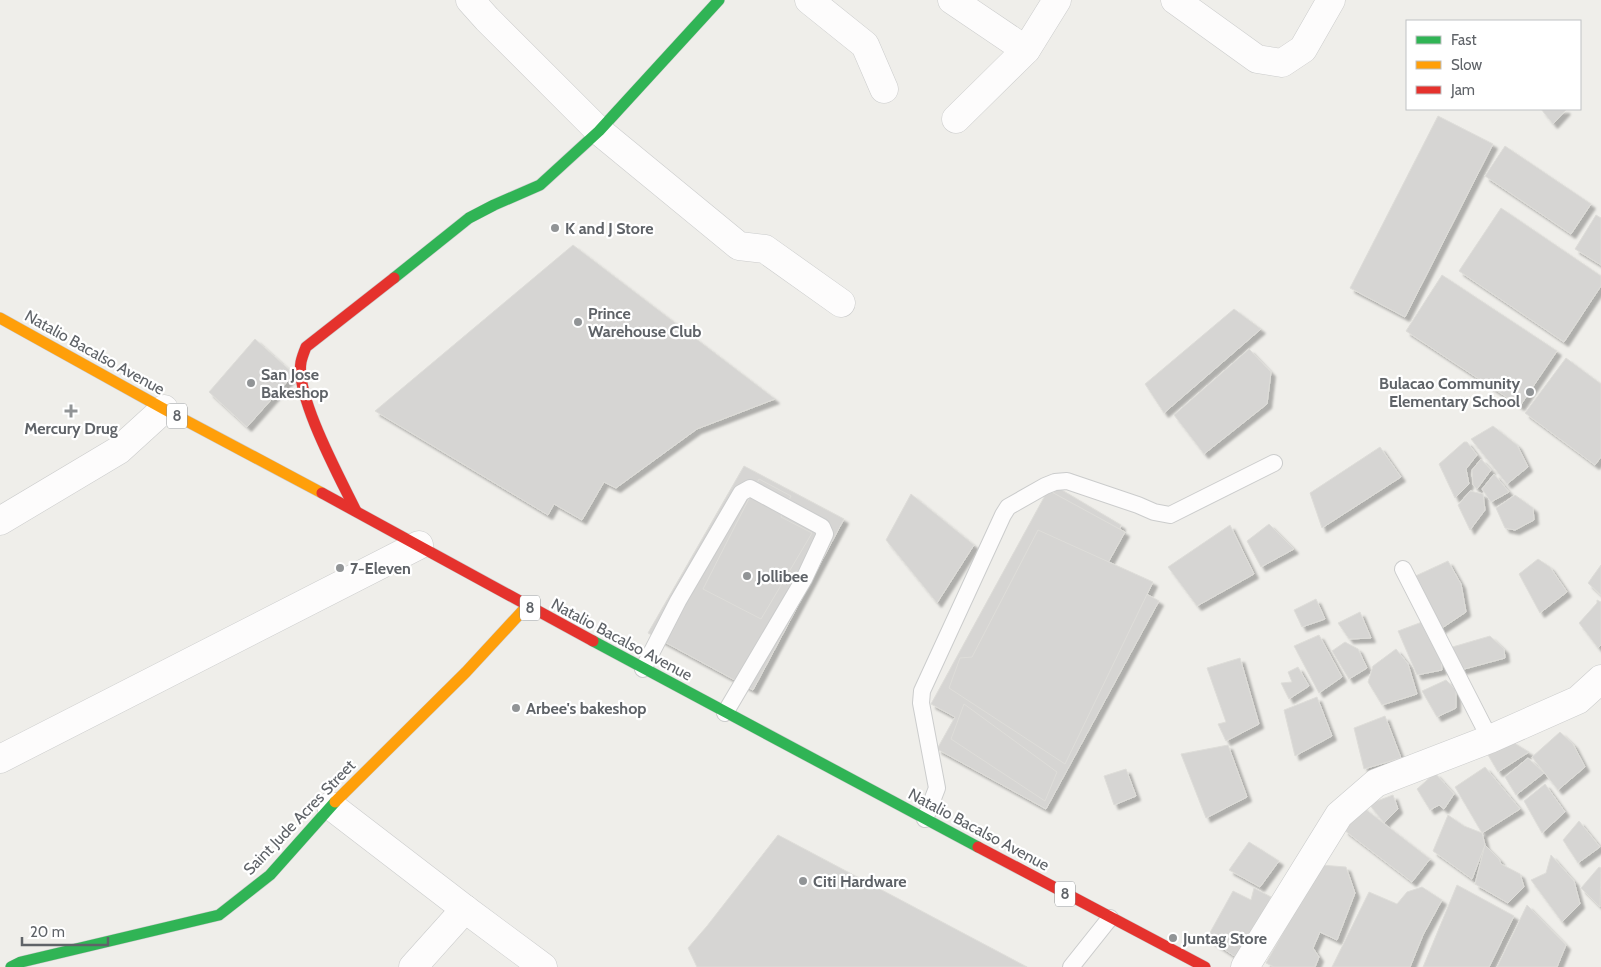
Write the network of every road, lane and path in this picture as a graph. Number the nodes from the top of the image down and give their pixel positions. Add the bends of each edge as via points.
1 (470, 0) edge
2 (716, 0) edge
3 (809, 0) edge
4 (952, 0) edge
5 (1057, 0) edge
6 (1176, 0) edge
7 (1331, 0) edge
8 (1026, 50) junction
9 (884, 89) dead end
10 (956, 119) dead end
11 (599, 131) junction
12 (841, 303) dead end
13 (0, 318) edge
14 (164, 409) junction
15 (1274, 463) dead end
16 (356, 511) junction
17 (0, 521) edge
18 (419, 545) junction
19 (1403, 569) dead end
20 (527, 606) junction
21 (643, 669) junction
22 (1601, 679) edge
23 (725, 713) junction
24 (1490, 739) junction
25 (0, 759) edge
26 (331, 806) junction
27 (925, 819) junction
28 (465, 909) junction
29 (1110, 918) junction
30 (11, 967) edge
31 (413, 967) edge
32 (543, 967) edge
33 (1071, 967) edge
34 (1205, 967) edge
35 (1245, 967) edge

1 - 11 street
2 - 11 main road
3 - 9 street via 864,45
4 - 8 street
5 - 8 street
6 - 7 street via 1257,59 1282,63 1303,49
8 - 10 street
11 - 12 street via 739,246 766,249
11 - 16 main road via 540,184 469,218 306,347 301,363 302,384 313,419
13 - 14 main road, Natalio Bacalso Avenue / 8
14 - 16 main road, Natalio Bacalso Avenue / 8
14 - 17 street via 119,450
15 - 27 lane via 1170,515 1067,482 1045,486 1008,508 922,691 921,703 937,788
16 - 18 main road, Natalio Bacalso Avenue / 8
18 - 20 main road, Natalio Bacalso Avenue / 8
18 - 25 street
19 - 24 lane
20 - 21 main road, Natalio Bacalso Avenue / 8
20 - 26 main road, Saint Jude Acres Street via 466,672
21 - 23 main road, Natalio Bacalso Avenue / 8
21 - 23 lane via 678,601 741,493 750,488 798,512 822,526 825,534 804,579
22 - 24 street via 1578,700
23 - 27 main road, Natalio Bacalso Avenue / 8
24 - 35 street via 1376,783 1339,815
26 - 28 street
26 - 30 main road, Saint Jude Acres Street via 270,875 219,915
27 - 29 main road, Natalio Bacalso Avenue / 8
28 - 31 street
28 - 32 street
29 - 33 lane
29 - 34 main road, Natalio Bacalso Avenue / 8

